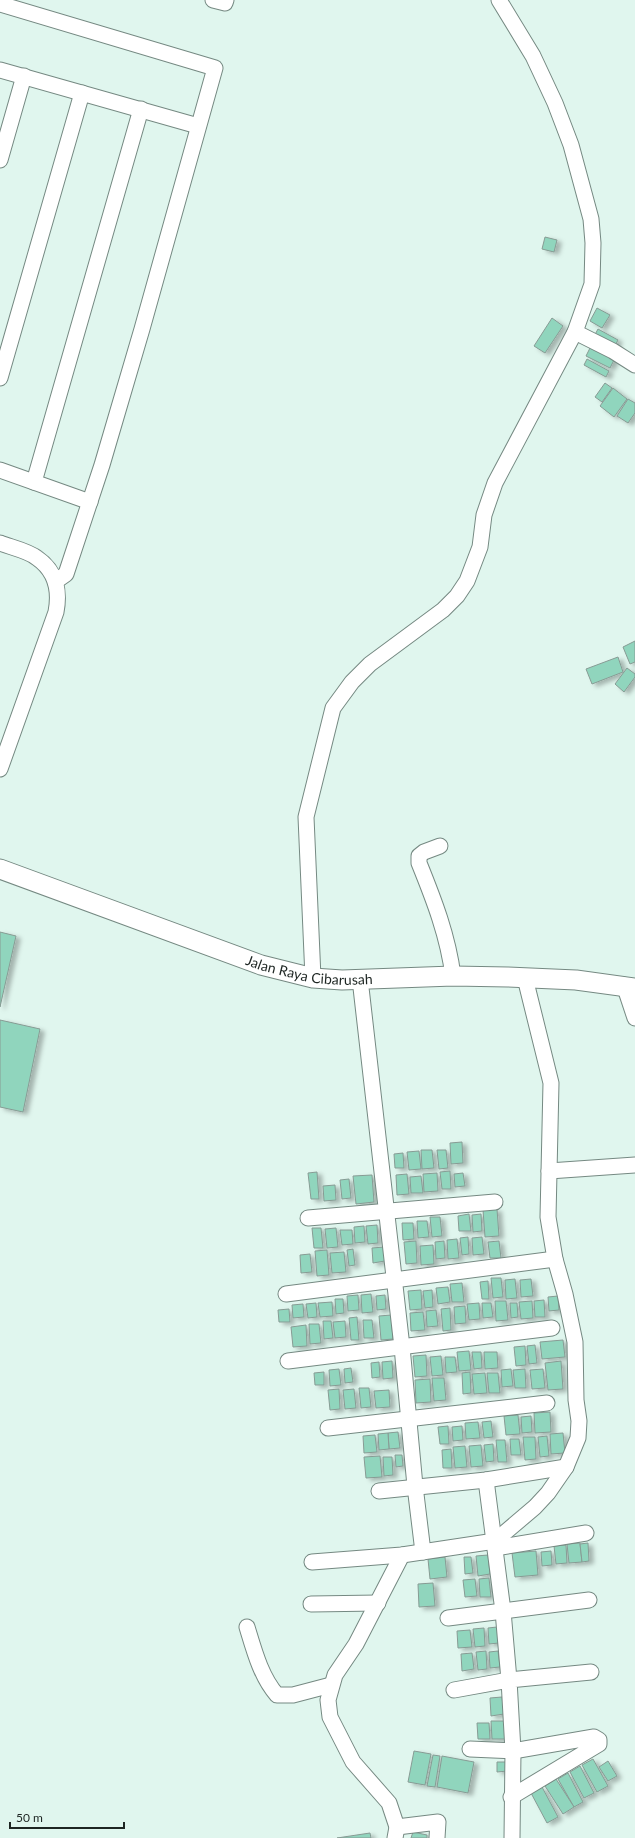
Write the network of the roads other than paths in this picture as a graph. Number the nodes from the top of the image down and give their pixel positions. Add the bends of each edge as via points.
1 (213, 0) edge
2 (226, 0) edge
3 (507, 2) edge
4 (0, 4) edge
5 (0, 70) edge
6 (24, 76) junction
7 (82, 93) junction
8 (141, 109) junction
9 (198, 126) junction
10 (0, 160) edge
11 (575, 332) junction
12 (635, 365) edge
13 (0, 378) edge
14 (0, 470) edge
15 (34, 482) junction
16 (90, 502) junction
17 (0, 543) edge
18 (56, 581) junction
19 (0, 769) edge
20 (440, 846) dead end
21 (0, 869) edge
22 (453, 976) junction
23 (313, 978) junction
24 (525, 978) junction
25 (360, 979) junction
26 (630, 987) edge
27 (635, 1018) edge
28 (635, 1166) edge
29 (549, 1171) junction
30 (495, 1202) dead end
31 (387, 1211) junction
32 (308, 1218) dead end
33 (555, 1259) junction
34 (395, 1281) junction
35 (286, 1294) dead end
36 (552, 1328) dead end
37 (402, 1347) junction
38 (288, 1361) dead end
39 (547, 1403) dead end
40 (408, 1418) junction
41 (328, 1428) dead end
42 (566, 1467) junction
43 (486, 1480) junction
44 (415, 1486) junction
45 (379, 1491) dead end
46 (586, 1533) dead end
47 (495, 1544) junction
48 (423, 1552) junction
49 (402, 1556) junction
50 (312, 1562) dead end
51 (589, 1600) dead end
52 (378, 1603) junction
53 (311, 1604) dead end
54 (503, 1611) junction
55 (448, 1618) dead end
56 (247, 1627) dead end
57 (591, 1672) dead end
58 (509, 1680) junction
59 (331, 1685) junction
60 (454, 1690) dead end
61 (470, 1749) dead end
62 (513, 1751) junction
63 (511, 1797) junction
64 (396, 1832) edge
65 (437, 1838) edge
66 (512, 1838) edge

1 - 2 street via 225,3
3 - 11 street via 555,103 571,145 590,219 593,243 592,284
4 - 9 street via 215,68
5 - 6 street
6 - 7 street
6 - 10 street
7 - 8 street
7 - 13 street
8 - 9 street
8 - 15 street
9 - 16 street via 142,329
11 - 12 street
11 - 23 street via 496,483 484,515 480,547 464,586 443,610 370,664 352,682 333,708 306,817
14 - 15 street
15 - 16 street
16 - 18 street via 66,574
17 - 18 street via 37,557
18 - 19 street via 59,599 56,612
20 - 22 street via 419,856 419,863 449,946
21 - 23 main road, Jalan Raya Cibarusah via 261,965
22 - 24 main road, Jalan Raya Cibarusah
22 - 25 main road, Jalan Raya Cibarusah
23 - 25 main road, Jalan Raya Cibarusah
24 - 26 main road, Jalan Raya Cibarusah via 576,980
24 - 29 street via 551,1083
25 - 31 street
26 - 27 street
28 - 29 street
29 - 33 street via 548,1217
30 - 31 street
31 - 32 street
31 - 34 street
33 - 34 street
33 - 42 street via 566,1294 575,1342 578,1438
34 - 35 street
34 - 37 street
36 - 37 street
37 - 38 street
37 - 40 street
39 - 40 street
40 - 41 street
40 - 44 street
42 - 43 street
42 - 47 street via 535,1507
43 - 44 street
43 - 47 street
44 - 45 street
44 - 48 street
46 - 47 street
47 - 48 street
47 - 54 street
48 - 49 street
49 - 50 street
49 - 52 street
51 - 54 street
52 - 53 street
52 - 59 street
54 - 55 street
54 - 58 street
56 - 59 street via 259,1662 277,1695 293,1695
57 - 58 street
58 - 60 street
58 - 62 street
59 - 64 street via 328,1700 330,1717 353,1762 389,1803
61 - 62 street
62 - 63 street
62 - 63 street via 594,1737 600,1742
63 - 66 street
64 - 65 street via 438,1822

